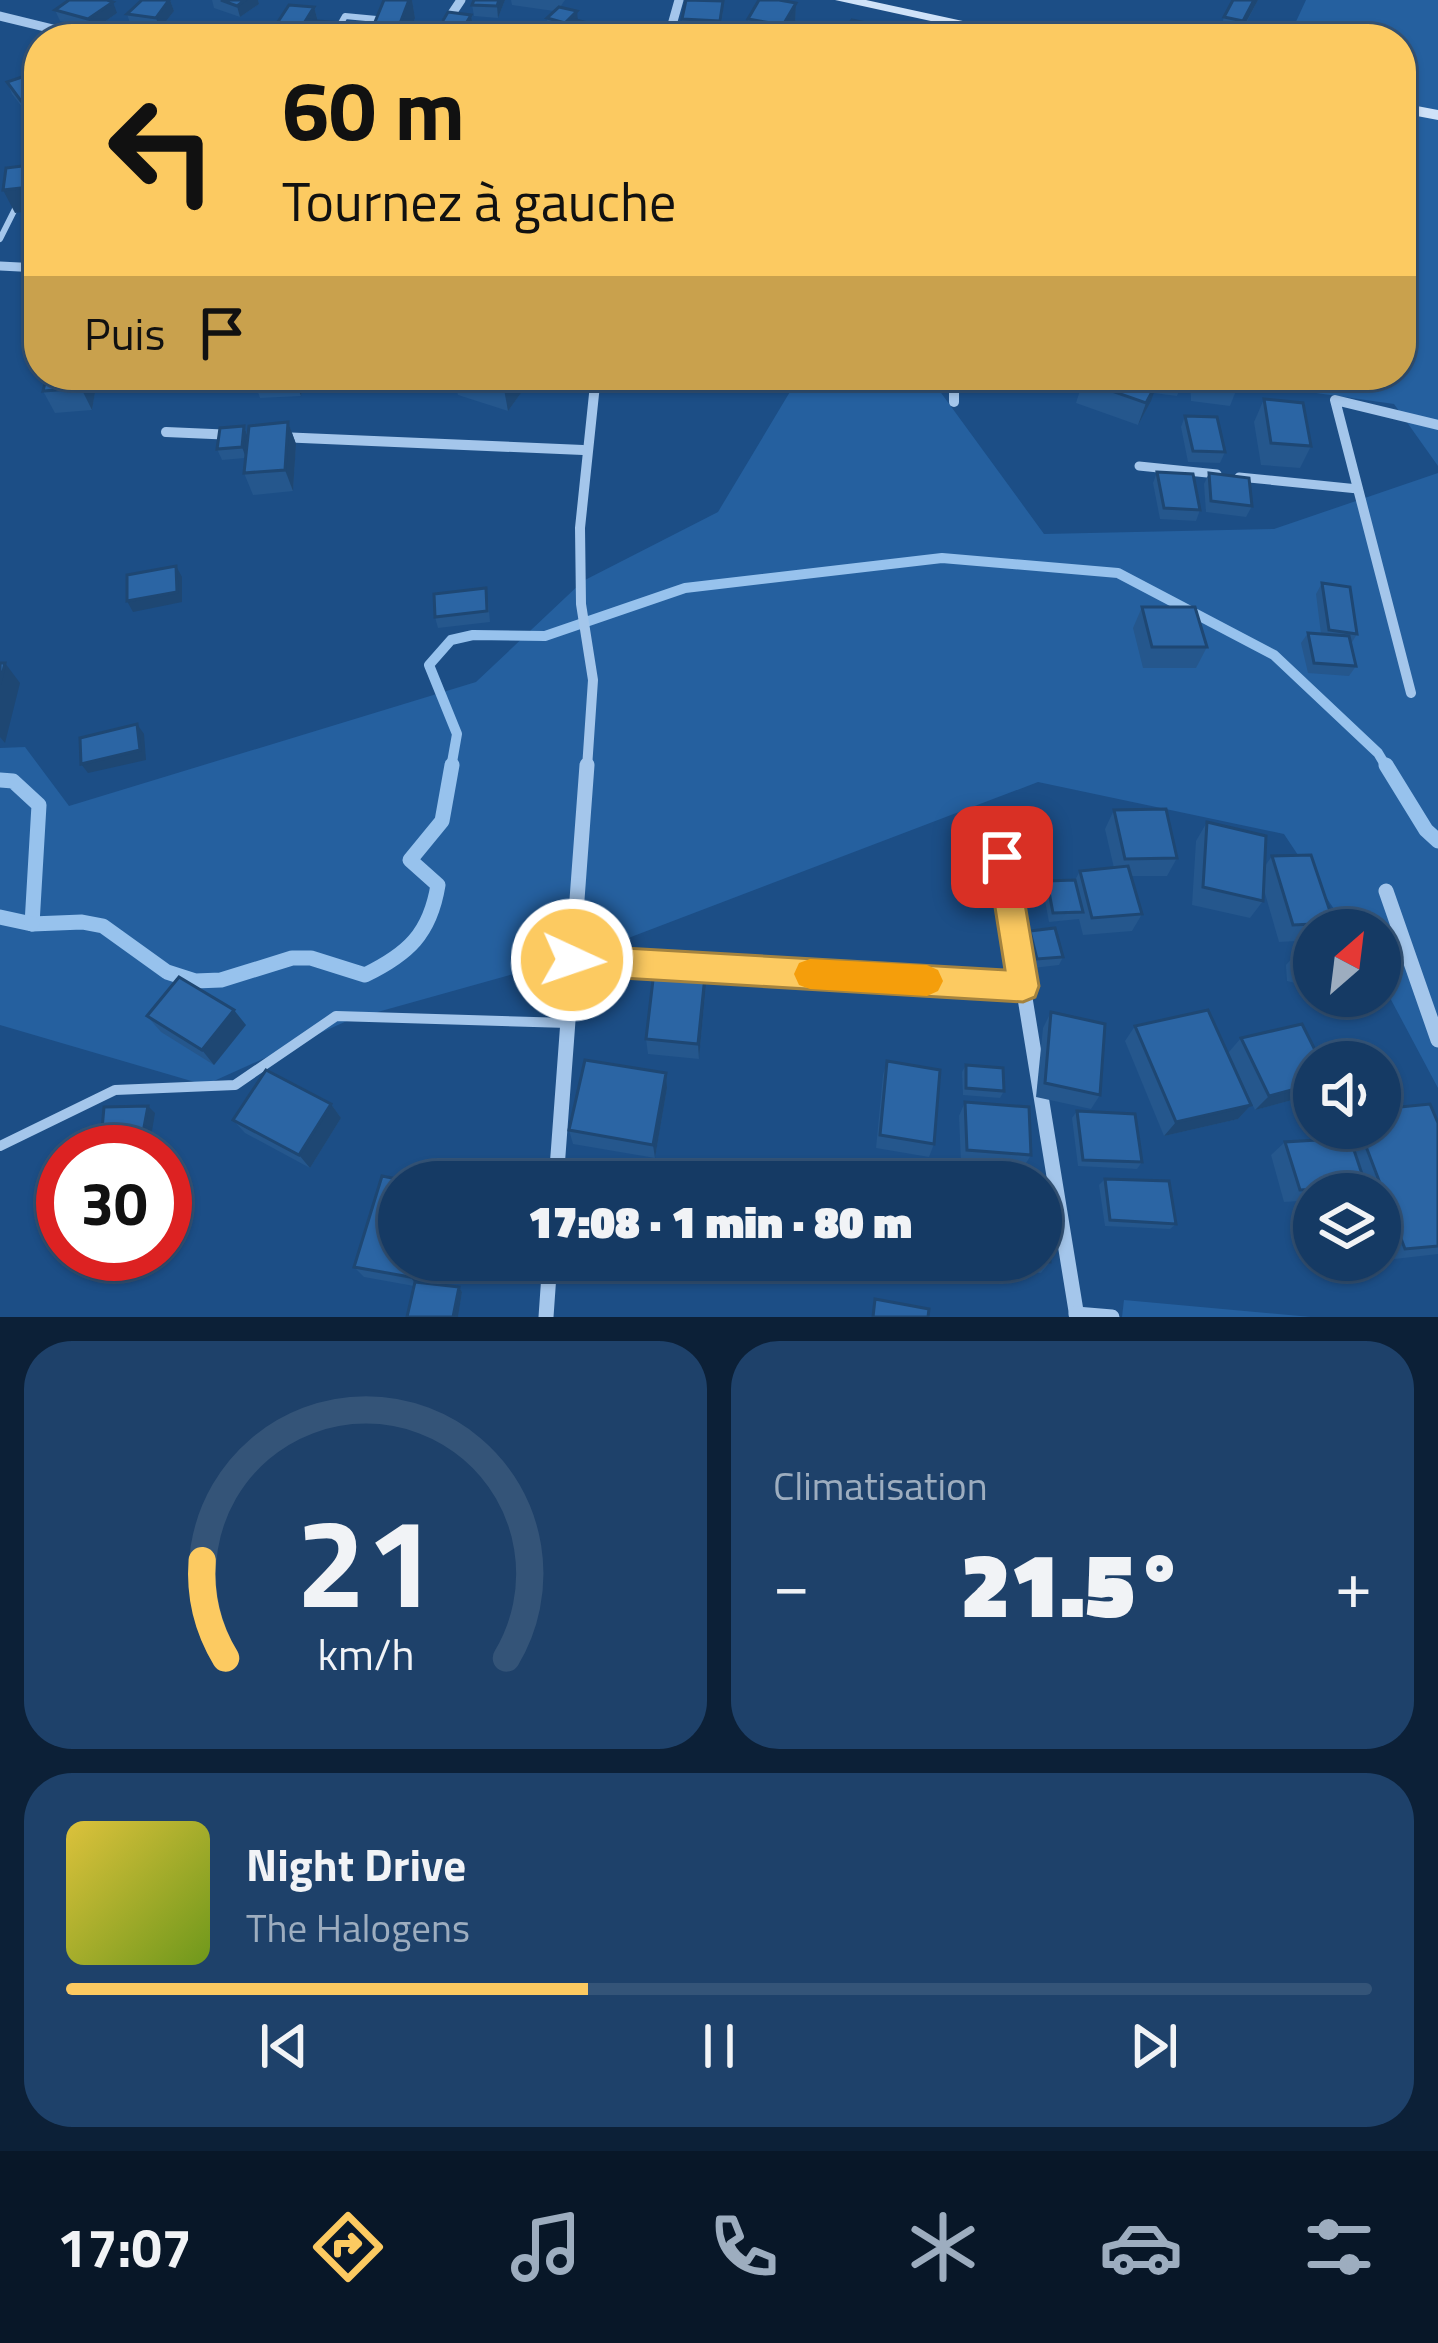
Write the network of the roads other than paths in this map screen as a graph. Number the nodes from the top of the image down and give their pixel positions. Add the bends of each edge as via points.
1 (843, 0) edge
2 (0, 16) edge
3 (33, 24) edge
4 (340, 24) edge
5 (390, 24) edge
6 (959, 24) edge
7 (20, 198) edge
8 (0, 239) edge
9 (594, 390) edge
10 (954, 390) edge
11 (954, 402) dead end
12 (1438, 424) edge
13 (166, 432) dead end
14 (584, 450) junction
15 (1138, 466) dead end
16 (1358, 489) junction
17 (1411, 693) dead end
18 (1002, 857) dead end
19 (1387, 891) dead end
20 (572, 960) junction
21 (1023, 986) junction
22 (568, 1023) junction
23 (1438, 1040) edge
24 (0, 1147) edge
25 (558, 1161) edge
26 (549, 1281) edge
27 (1077, 1315) edge
28 (546, 1317) edge
29 (1112, 1317) edge

1 - 6 street
2 - 3 street
4 - 5 lane via 345,16
7 - 8 lane
9 - 14 street
10 - 11 street
12 - 16 street via 1335,400
13 - 14 street
14 - 20 street via 578,614 593,680
15 - 16 lane
16 - 17 street
18 - 21 street
19 - 23 street
20 - 21 street
20 - 22 street
21 - 27 street
22 - 24 lane via 336,1016 235,1085 115,1090
22 - 25 street
26 - 28 street
27 - 29 street

